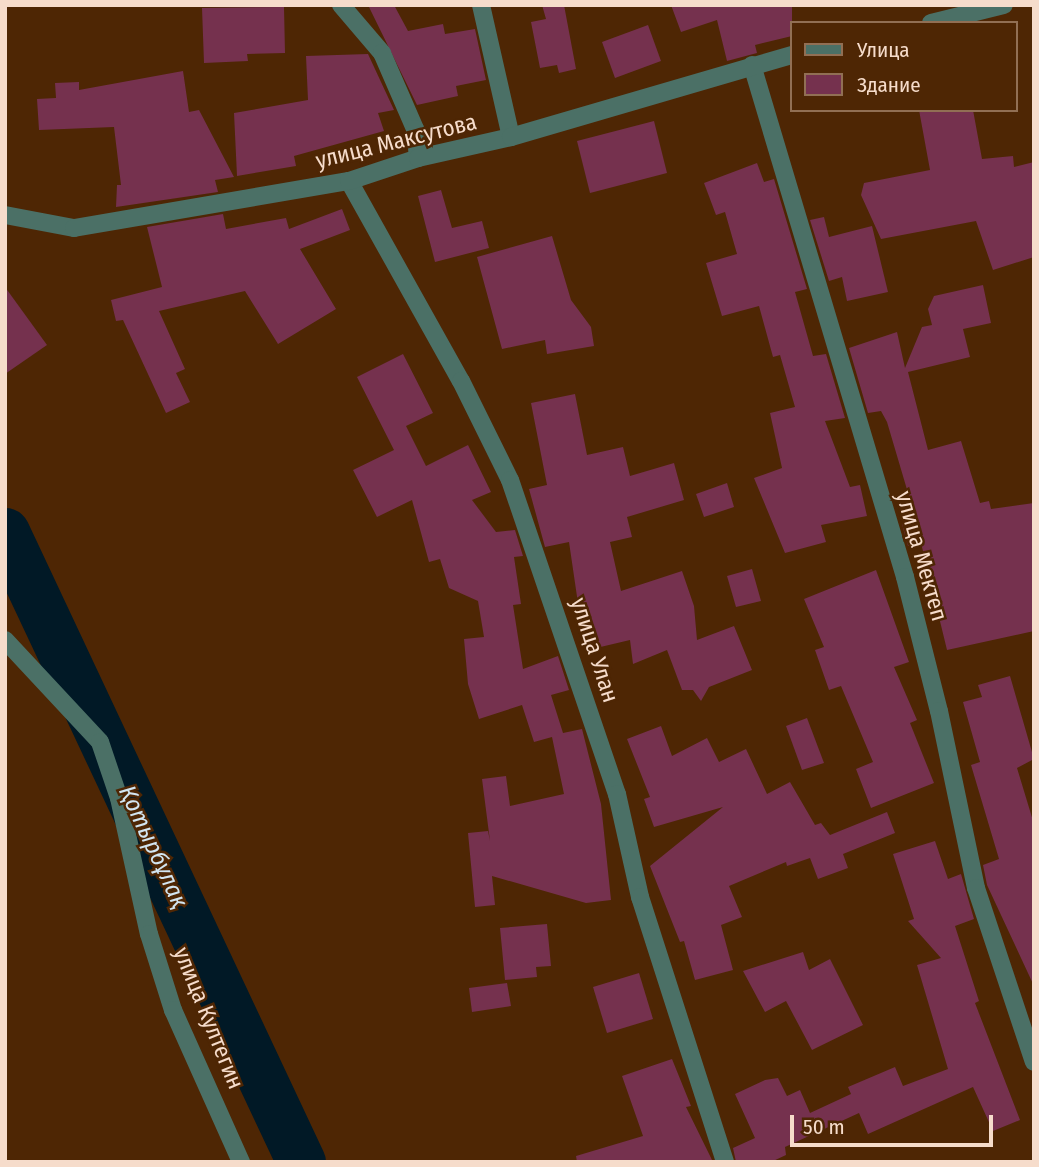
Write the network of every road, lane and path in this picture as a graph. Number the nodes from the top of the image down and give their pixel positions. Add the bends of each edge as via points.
1 (341, 5) edge
2 (481, 5) edge
3 (1001, 6) edge
4 (940, 21) edge
5 (790, 56) edge
6 (752, 65) junction
7 (511, 137) junction
8 (418, 158) junction
9 (349, 181) junction
10 (5, 215) edge
11 (5, 640) edge
12 (1034, 1062) edge
13 (241, 1162) edge
14 (725, 1162) edge

1 - 8 street via 382,53 415,130
2 - 7 street
3 - 4 street
5 - 6 street, улица Максутова
6 - 7 street, улица Максутова
6 - 12 street, улица Мектеп via 905,577 976,888
7 - 8 street, улица Максутова
8 - 9 street, улица Максутова
9 - 10 street, улица Максутова via 74,228
9 - 14 street, улица Улан via 461,381 510,480 617,794 640,897
11 - 13 street, улица Култегин via 100,742 119,798 149,934 173,1010

